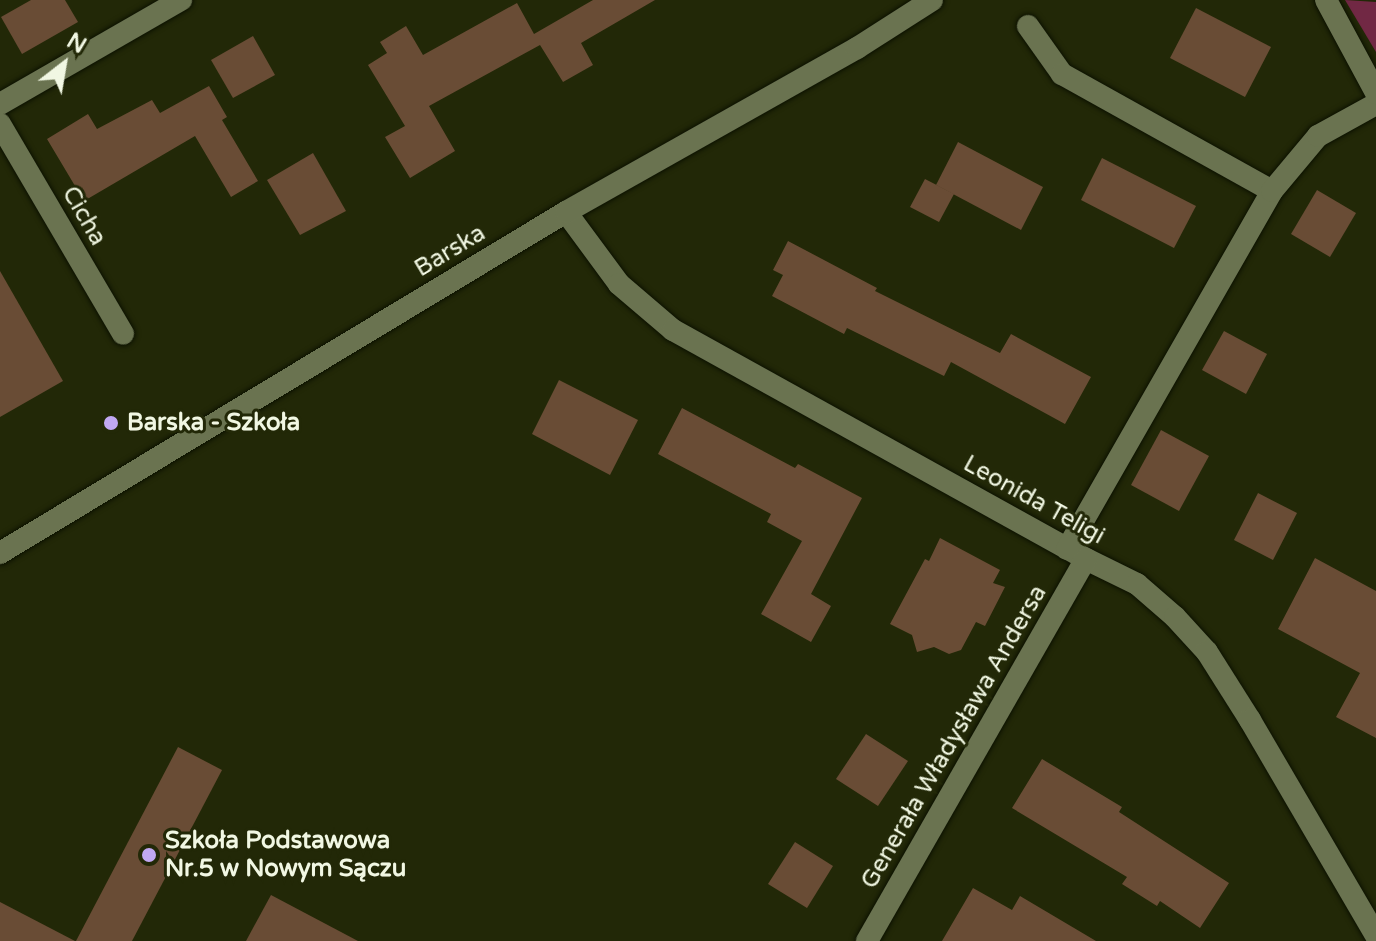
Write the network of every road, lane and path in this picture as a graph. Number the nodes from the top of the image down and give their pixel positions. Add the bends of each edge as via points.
1 (181, 0) edge
2 (932, 0) edge
3 (1326, 0) edge
4 (1028, 26) dead end
5 (1376, 93) edge
6 (0, 104) edge
7 (1376, 104) edge
8 (0, 124) edge
9 (1272, 191) junction
10 (566, 212) junction
11 (123, 334) dead end
12 (0, 553) edge
13 (1077, 554) junction
14 (1376, 936) edge
15 (867, 941) edge

1 - 6 street
2 - 10 street, Barska
3 - 5 street
4 - 9 street via 1062,74
7 - 9 street, Generała Władysława Andersa via 1318,136
8 - 11 street, Cicha
9 - 13 street, Generała Władysława Andersa
10 - 12 street, Barska
10 - 13 street, Leonida Teligi via 619,284 673,330
13 - 14 street, Leonida Teligi via 1137,584 1207,652
13 - 15 street, Generała Władysława Andersa

